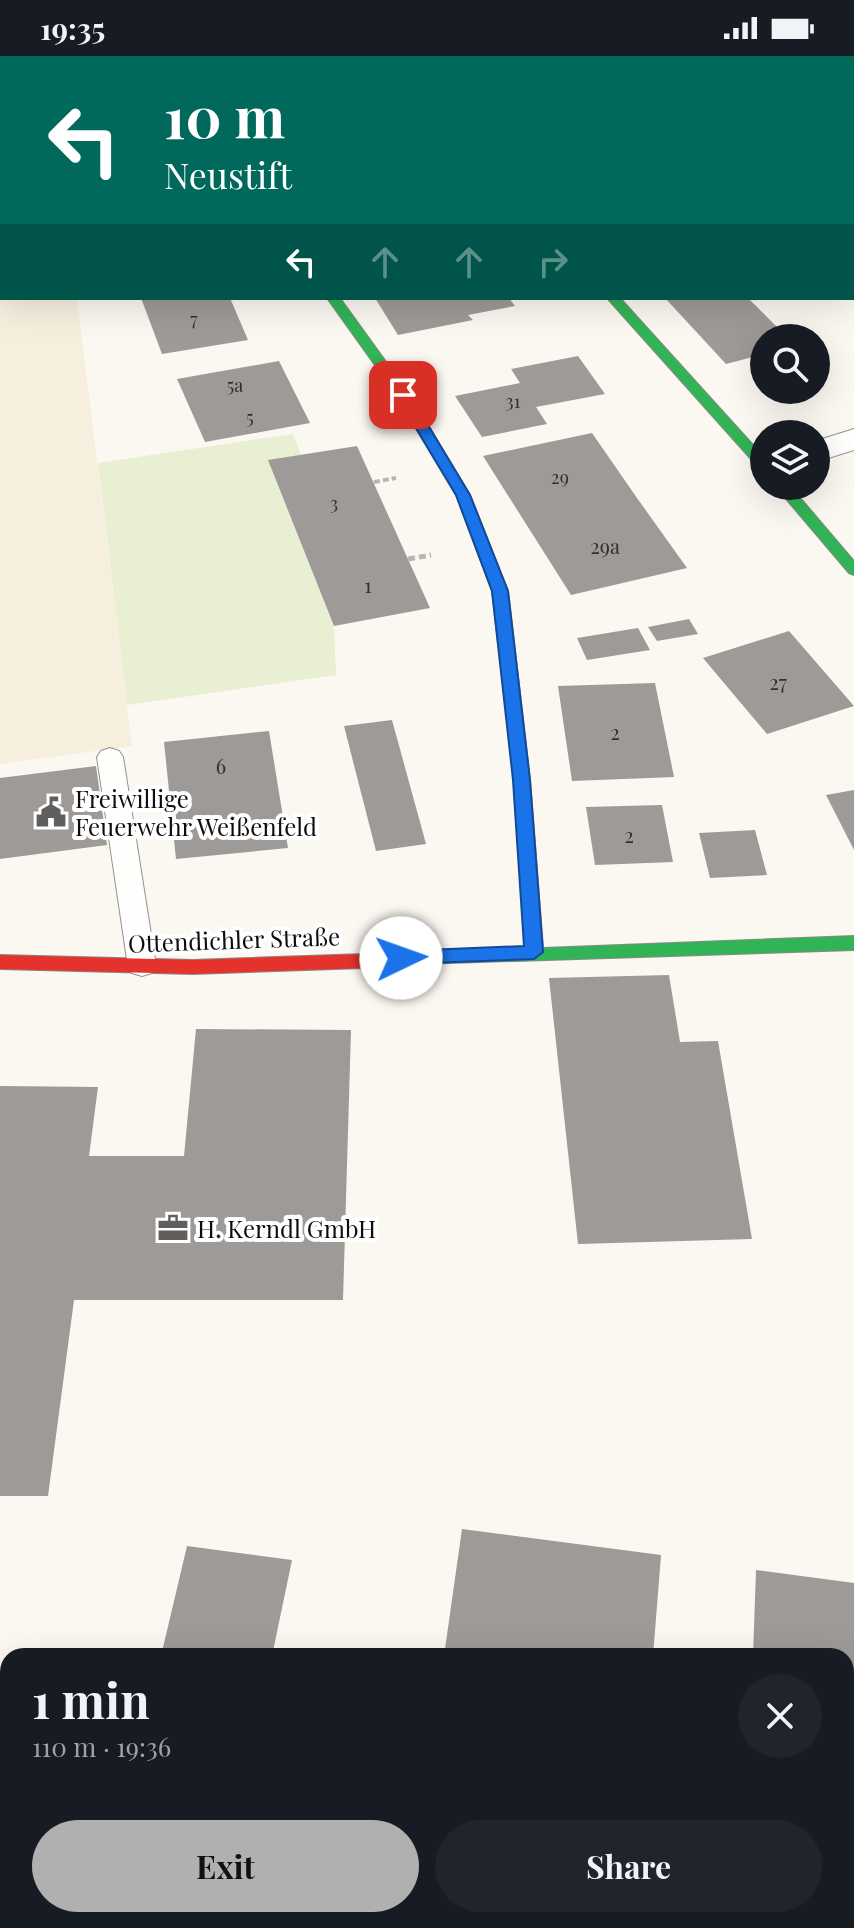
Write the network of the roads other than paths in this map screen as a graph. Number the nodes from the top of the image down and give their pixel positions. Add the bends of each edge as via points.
1 (334, 300) edge
2 (615, 300) edge
3 (854, 439) edge
4 (830, 447) edge
5 (750, 450) edge
6 (794, 500) edge
7 (854, 570) edge
8 (110, 757) dead end
9 (854, 943) edge
10 (534, 952) junction
11 (0, 962) edge
12 (142, 966) junction

1 - 10 street via 403,395 463,495 500,591 522,780
2 - 5 street
3 - 4 street
6 - 7 street
8 - 12 lane
9 - 10 street, Ottendichler Straße
10 - 12 street, Ottendichler Straße
11 - 12 street, Ottendichler Straße

